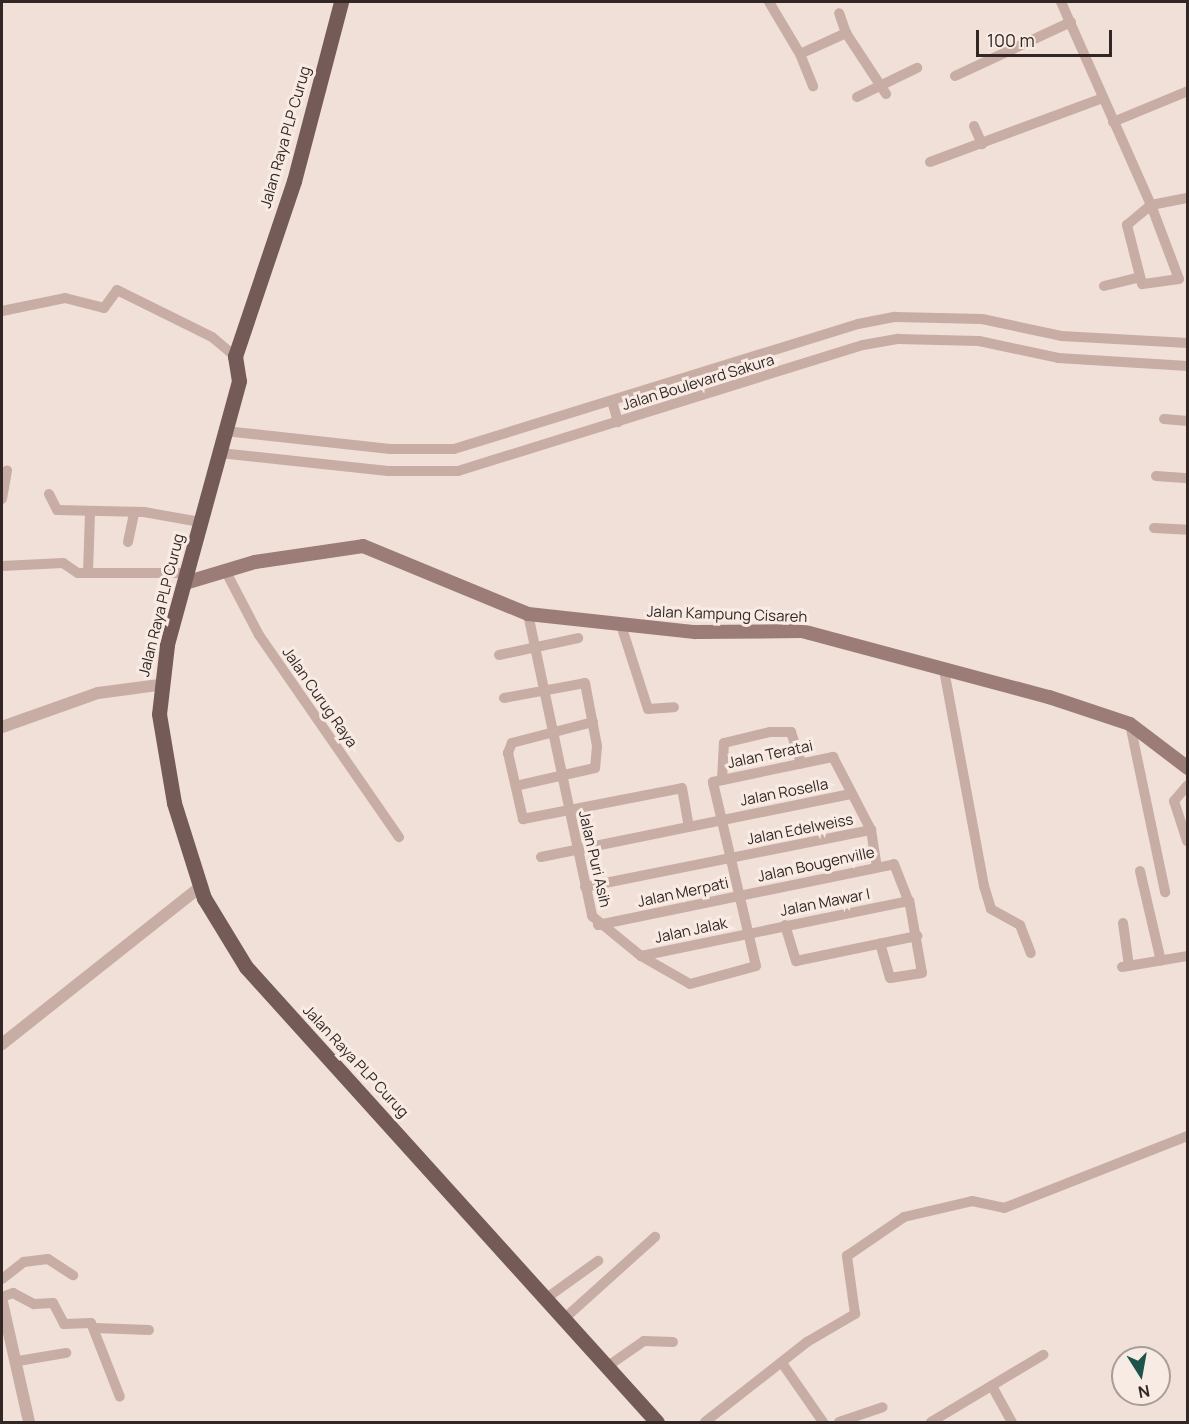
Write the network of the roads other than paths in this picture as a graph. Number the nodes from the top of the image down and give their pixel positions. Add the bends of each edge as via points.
1 (341, 2) edge
2 (769, 2) edge
3 (1061, 2) edge
4 (839, 13) dead end
5 (1071, 22) junction
6 (846, 33) junction
7 (800, 54) junction
8 (917, 68) dead end
9 (955, 76) dead end
10 (813, 87) dead end
11 (883, 89) junction
12 (1188, 92) edge
13 (857, 97) dead end
14 (1103, 98) junction
15 (1113, 122) junction
16 (974, 126) dead end
17 (982, 144) junction
18 (930, 162) dead end
19 (1188, 198) edge
20 (1151, 205) junction
21 (1137, 278) junction
22 (1104, 286) dead end
23 (2, 311) edge
24 (1091, 338) junction
25 (1188, 343) edge
26 (235, 357) junction
27 (1091, 360) junction
28 (1188, 366) edge
29 (612, 401) junction
30 (1164, 419) dead end
31 (1188, 421) edge
32 (618, 422) junction
33 (225, 431) junction
34 (220, 453) junction
35 (7, 471) dead end
36 (1156, 476) dead end
37 (1188, 478) edge
38 (49, 494) dead end
39 (2, 499) edge
40 (90, 513) junction
41 (134, 513) junction
42 (200, 522) junction
43 (1154, 528) dead end
44 (1188, 530) edge
45 (128, 542) dead end
46 (2, 566) edge
47 (225, 570) junction
48 (88, 573) junction
49 (186, 578) junction
50 (528, 614) junction
51 (621, 625) junction
52 (578, 638) dead end
53 (534, 648) junction
54 (499, 655) dead end
55 (944, 670) junction
56 (159, 685) junction
57 (544, 690) junction
58 (504, 698) dead end
59 (674, 707) dead end
60 (593, 722) junction
61 (1130, 724) junction
62 (2, 728) edge
63 (552, 733) junction
64 (801, 764) junction
65 (1188, 768) edge
66 (560, 774) junction
67 (717, 781) junction
68 (1188, 785) edge
69 (516, 786) junction
70 (852, 794) junction
71 (569, 812) junction
72 (723, 819) junction
73 (689, 826) junction
74 (871, 830) junction
75 (399, 837) dead end
76 (1187, 841) edge
77 (577, 850) junction
78 (541, 857) dead end
79 (732, 858) junction
80 (877, 867) junction
81 (1140, 871) dead end
82 (200, 887) junction
83 (585, 887) junction
84 (1166, 892) dead end
85 (739, 896) junction
86 (909, 901) junction
87 (1123, 923) dead end
88 (598, 925) junction
89 (785, 926) junction
90 (747, 933) junction
91 (917, 936) junction
92 (880, 943) junction
93 (1031, 953) dead end
94 (641, 956) junction
95 (1188, 956) edge
96 (1161, 961) junction
97 (2, 1044) edge
98 (1188, 1136) edge
99 (654, 1237) dead end
100 (598, 1261) dead end
101 (74, 1275) dead end
102 (2, 1279) edge
103 (2, 1297) edge
104 (548, 1297) junction
105 (2, 1302) edge
106 (566, 1317) junction
107 (94, 1328) junction
108 (149, 1330) dead end
109 (674, 1342) dead end
110 (66, 1353) dead end
111 (1042, 1355) dead end
112 (18, 1361) junction
113 (782, 1363) junction
114 (609, 1366) junction
115 (993, 1388) junction
116 (120, 1397) dead end
117 (883, 1407) dead end
118 (29, 1422) edge
119 (657, 1422) edge
120 (705, 1422) edge
121 (823, 1422) edge
122 (839, 1422) edge
123 (931, 1422) edge
124 (1012, 1422) edge

1 - 26 main road, Jalan Raya PLP Curug via 294,181
2 - 7 street
3 - 5 street
4 - 6 street
5 - 9 street
5 - 14 street
6 - 7 street
6 - 11 street
7 - 10 street
8 - 11 street
11 - 13 street
12 - 15 street
14 - 15 street
14 - 17 street
15 - 20 street
16 - 17 street
17 - 18 street
19 - 20 street
20 - 21 street via 1127,225
20 - 21 street via 1179,279 1149,286
21 - 22 street
23 - 26 street via 65,298 104,308 117,290 212,337
24 - 25 street, Jalan Boulevard Sakura
24 - 27 street
24 - 29 street, Jalan Boulevard Sakura via 982,319 895,317 858,324
26 - 33 main road, Jalan Raya PLP Curug via 239,381
27 - 28 street, Jalan Boulevard Sakura
27 - 32 street, Jalan Boulevard Sakura via 979,341 898,339 864,345
29 - 32 street
29 - 33 street, Jalan Boulevard Sakura via 454,449 390,449
30 - 31 street
32 - 34 street, Jalan Boulevard Sakura via 458,471 388,471
33 - 34 main road, Jalan Raya PLP Curug
34 - 42 main road, Jalan Raya PLP Curug
35 - 39 street
36 - 37 street
38 - 40 street via 57,510
40 - 41 street
40 - 48 street
41 - 42 street
41 - 45 street
42 - 49 main road, Jalan Raya PLP Curug
43 - 44 street
46 - 48 street via 63,563
47 - 49 main road, Jalan Kampung Cisareh
47 - 50 main road, Jalan Kampung Cisareh via 363,546
47 - 75 street, Jalan Curug Raya via 259,635
48 - 49 street via 178,569
49 - 56 main road, Jalan Raya PLP Curug
50 - 51 main road, Jalan Kampung Cisareh
50 - 53 street, Jalan Puri Asih
51 - 55 main road, Jalan Kampung Cisareh via 802,632
51 - 59 street via 648,708
52 - 53 street
53 - 54 street
53 - 57 street, Jalan Puri Asih
55 - 61 main road, Jalan Kampung Cisareh
55 - 93 street via 991,909 1020,925
56 - 62 street via 98,693
56 - 82 main road, Jalan Raya PLP Curug via 170,784
57 - 58 street
57 - 60 street via 585,682
57 - 63 street, Jalan Puri Asih
60 - 63 street
60 - 66 street via 598,766
61 - 65 main road, Jalan Kampung Cisareh
61 - 84 street
63 - 66 street, Jalan Puri Asih
63 - 69 street via 509,747
64 - 67 street, Jalan Teratai
64 - 67 street, Jalan Puri Asih via 791,732 770,732 724,743
64 - 70 street, Jalan Teratai via 833,757
66 - 69 street
66 - 71 street, Jalan Puri Asih
67 - 72 street, Jalan Puri Asih
68 - 76 street via 1174,801
69 - 71 street via 527,821
70 - 72 street, Jalan Rosella
70 - 74 street
71 - 73 street via 682,788
71 - 77 street, Jalan Puri Asih
72 - 73 street, Jalan Rosella
72 - 79 street, Jalan Puri Asih
73 - 77 street, Jalan Rosella
74 - 79 street, Jalan Edelweiss
74 - 80 street, Jalan Edelweiss
77 - 78 street, Jalan Rosella
77 - 83 street, Jalan Puri Asih
79 - 83 street, Jalan Edelweiss
79 - 85 street, Jalan Puri Asih
80 - 85 street, Jalan Bougenville
80 - 86 street, Jalan Bougenville via 897,865
81 - 96 street
82 - 97 street
82 - 104 main road, Jalan Raya PLP Curug via 216,924 246,967
83 - 88 street, Jalan Puri Asih
85 - 88 street, Jalan Merpati
85 - 90 street, Jalan Puri Asih
86 - 89 street, Jalan Mawar I
86 - 91 street
87 - 96 street via 1126,966
88 - 94 street, Jalan Puri Asih
89 - 90 street, Jalan Mawar I
89 - 92 street via 796,961
90 - 94 street, Jalan Jalak
90 - 94 street, Jalan Puri Asih via 754,968 690,984
91 - 92 street
91 - 92 street via 919,974 890,978
95 - 96 street
98 - 113 street via 1004,1208 972,1201 904,1217 848,1256 855,1314
99 - 106 street
100 - 104 street
101 - 102 street via 48,1259 24,1262
103 - 107 street via 13,1293 34,1304 53,1303 64,1324 88,1322
104 - 106 main road, Jalan Raya PLP Curug
105 - 112 street
106 - 114 main road, Jalan Raya PLP Curug
107 - 108 street
107 - 116 street
109 - 114 street via 644,1341
110 - 112 street
111 - 115 street
112 - 118 street
113 - 120 street
113 - 121 street
114 - 119 main road, Jalan Raya PLP Curug
115 - 123 street
115 - 124 street
117 - 122 street

